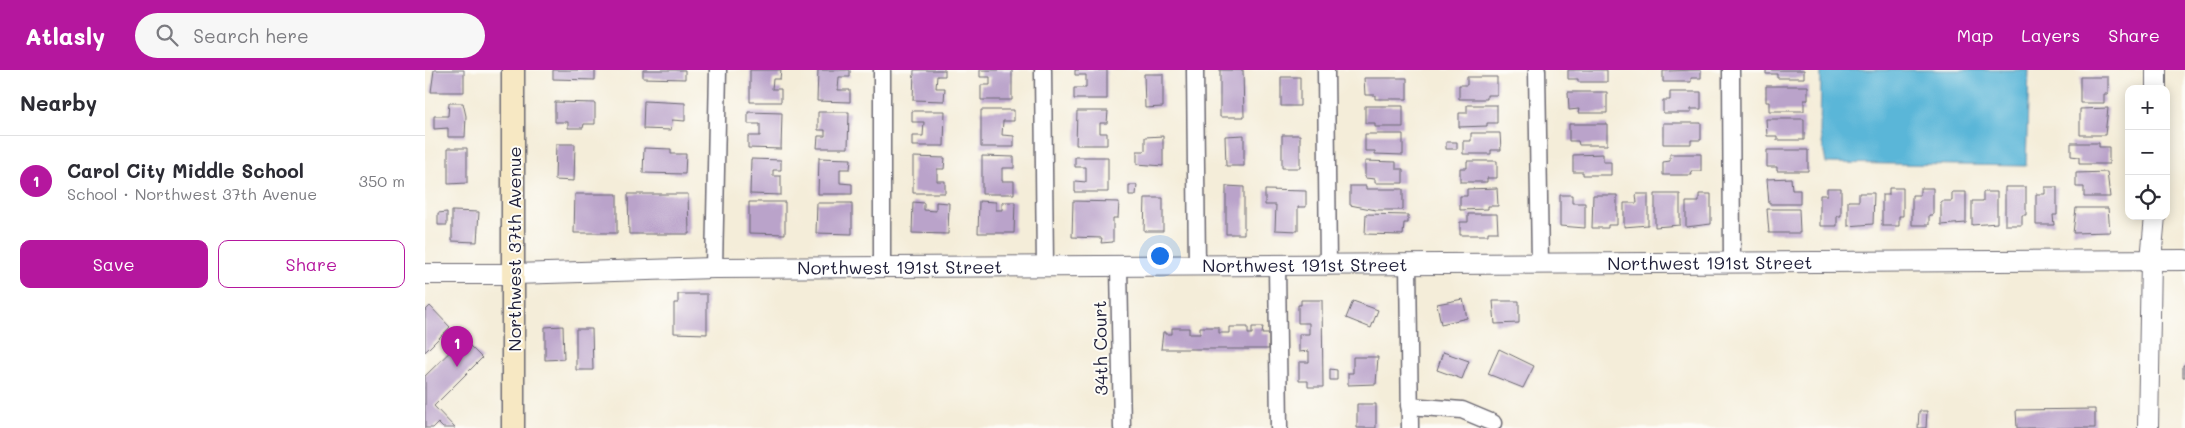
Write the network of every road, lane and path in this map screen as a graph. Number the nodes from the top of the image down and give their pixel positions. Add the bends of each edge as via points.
1 (513, 70) edge
2 (718, 70) edge
3 (882, 70) edge
4 (1043, 70) edge
5 (1195, 70) edge
6 (1326, 70) edge
7 (1537, 70) edge
8 (1731, 70) edge
9 (2156, 70) edge
10 (2155, 85) edge
11 (2155, 220) edge
12 (2151, 260) junction
13 (2185, 260) edge
14 (1540, 262) junction
15 (1732, 262) junction
16 (1408, 263) junction
17 (1197, 266) junction
18 (1277, 266) junction
19 (1328, 266) junction
20 (1045, 267) junction
21 (1119, 267) junction
22 (714, 268) junction
23 (882, 268) junction
24 (425, 274) edge
25 (515, 274) junction
26 (1409, 406) junction
27 (1493, 423) dead end
28 (513, 428) edge
29 (1122, 428) edge
30 (1279, 428) edge
31 (1410, 428) edge
32 (2148, 428) edge

1 - 25 main road, Northwest 37th Avenue
2 - 22 street
3 - 23 street
4 - 20 street
5 - 17 street
6 - 19 street
7 - 14 street
8 - 15 street
9 - 10 street
11 - 12 street
12 - 13 street, Northwest 191st Street
12 - 15 street, Northwest 191st Street
12 - 32 street
14 - 15 street, Northwest 191st Street
14 - 16 street, Northwest 191st Street
16 - 19 street, Northwest 191st Street
16 - 26 street
17 - 18 street, Northwest 191st Street
17 - 21 street, Northwest 191st Street
18 - 19 street, Northwest 191st Street
18 - 30 street
20 - 21 street, Northwest 191st Street
20 - 23 street, Northwest 191st Street
21 - 29 street, 34th Court
22 - 23 street, Northwest 191st Street
22 - 25 street, Northwest 191st Street
24 - 25 street, Northwest 191st Street
25 - 28 main road, Northwest 37th Avenue
26 - 27 street via 1461,410
26 - 31 street

